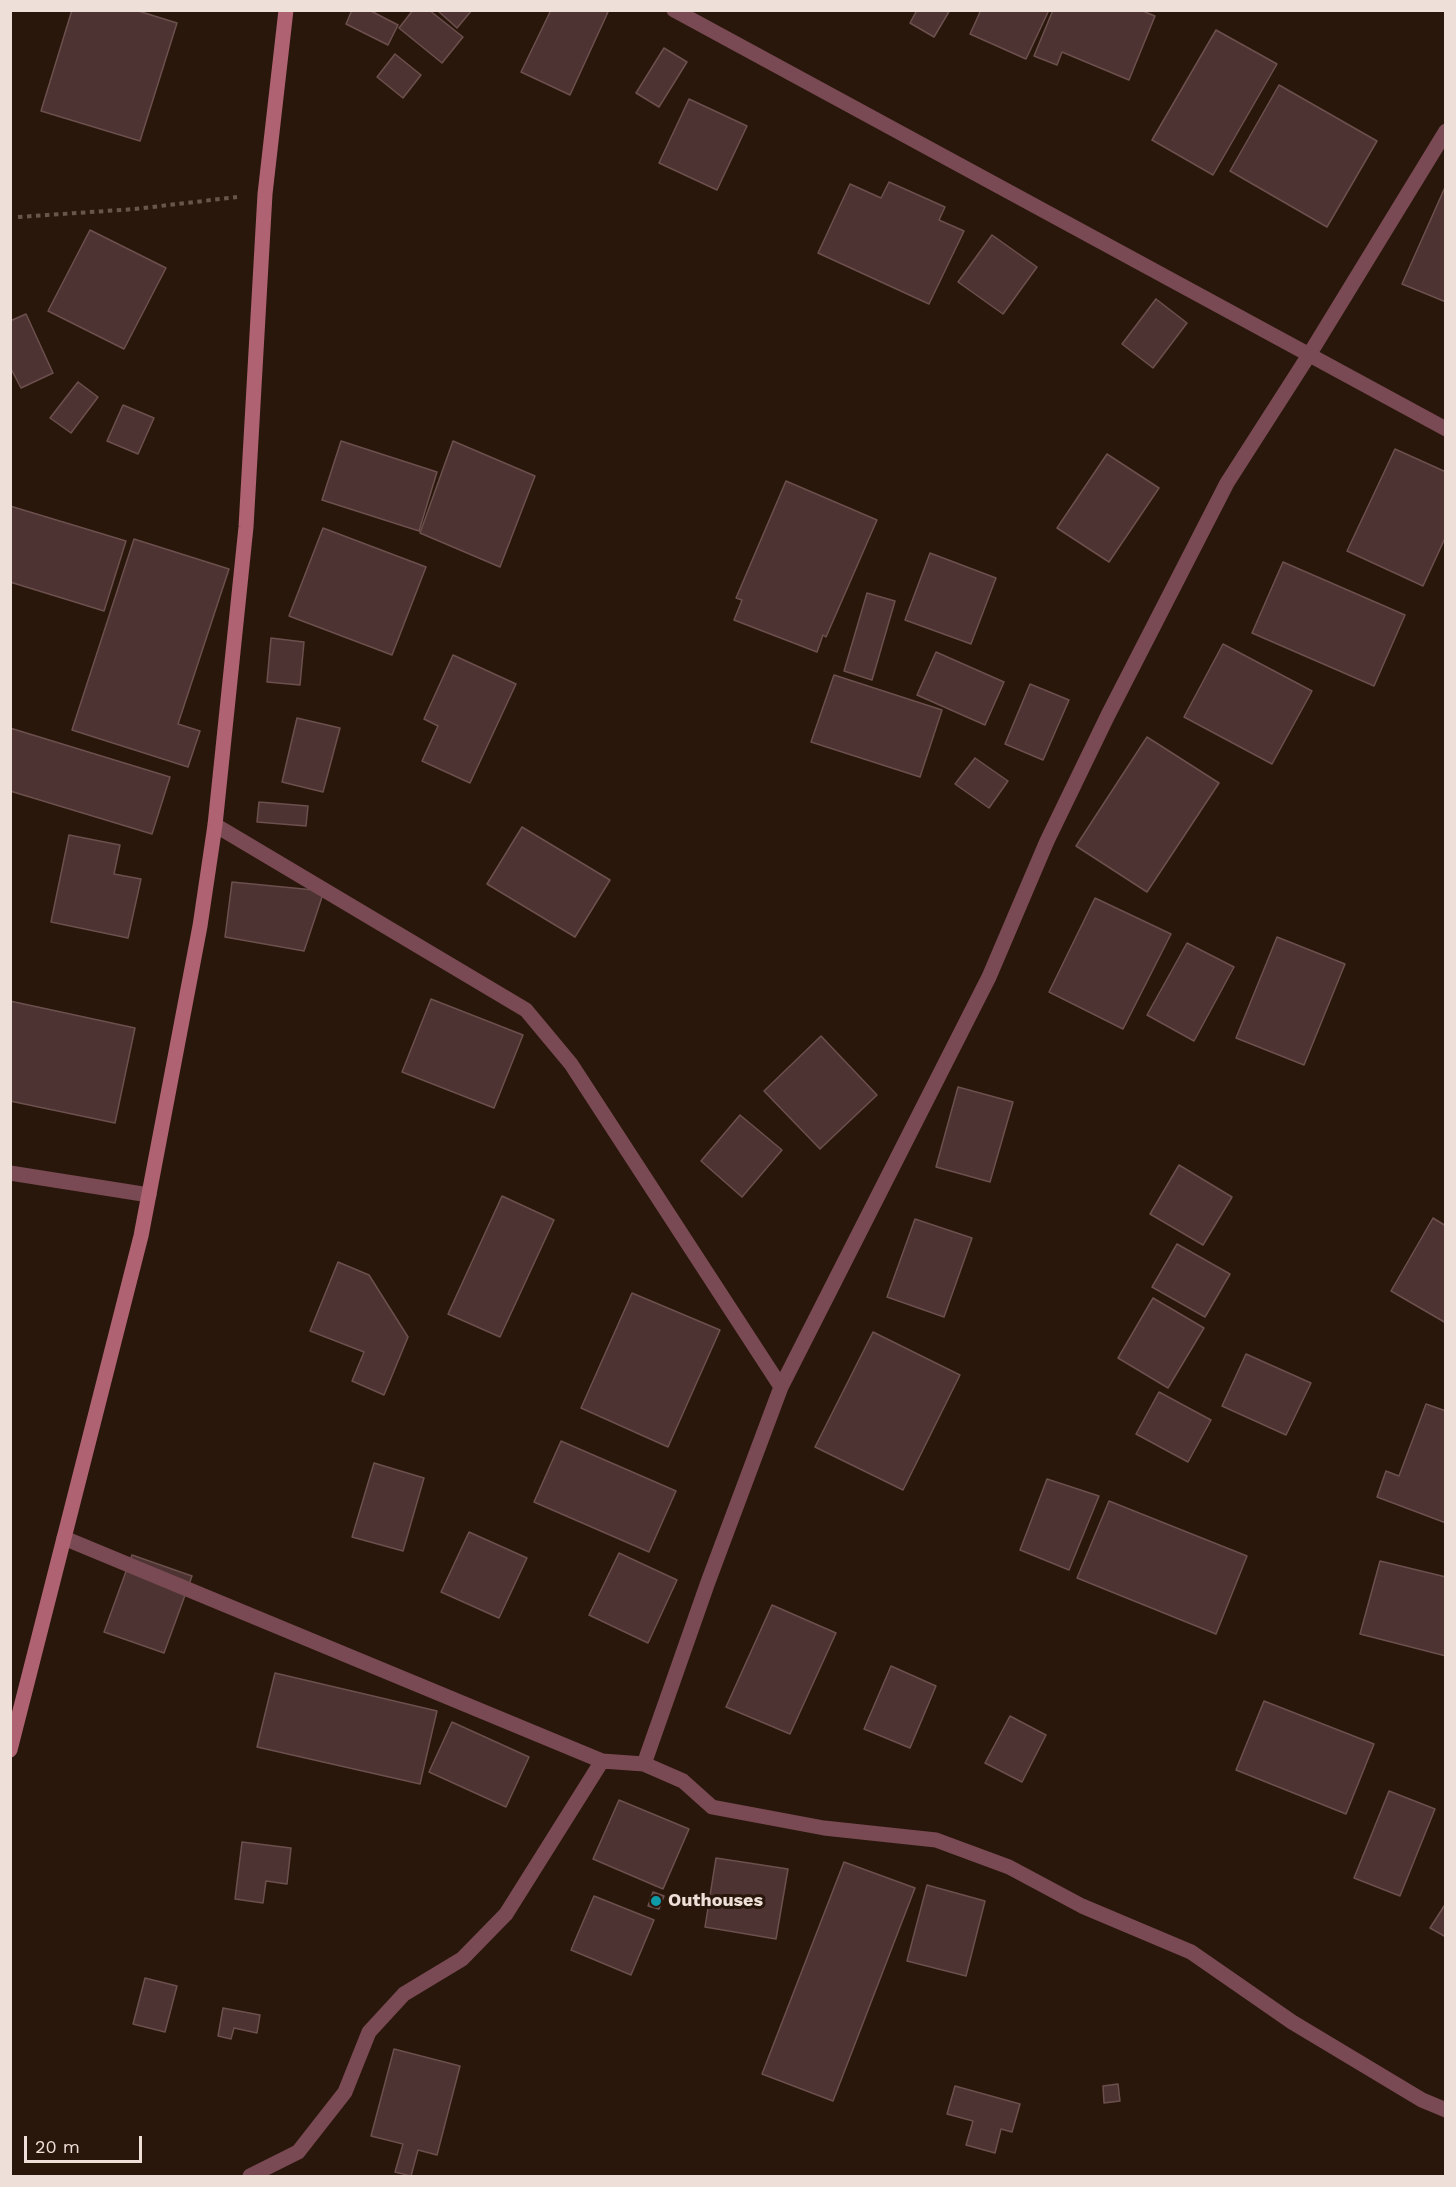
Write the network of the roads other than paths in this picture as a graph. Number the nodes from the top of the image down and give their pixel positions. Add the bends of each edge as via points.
1 (286, 10) edge
2 (674, 10) edge
3 (1446, 131) edge
4 (1309, 355) junction
5 (1446, 429) edge
6 (215, 825) junction
7 (10, 1173) edge
8 (149, 1195) junction
9 (781, 1387) junction
10 (64, 1538) junction
11 (10, 1750) edge
12 (602, 1761) junction
13 (644, 1764) junction
14 (1446, 2110) edge
15 (250, 2176) edge

1 - 6 street via 265,194 246,527
2 - 4 street
3 - 4 street
4 - 5 street
4 - 9 street via 1227,483 1139,654 1047,841 989,977
6 - 8 street
6 - 9 street via 526,1010 572,1064
7 - 8 street
8 - 10 street
9 - 13 street
10 - 11 street
10 - 12 street
12 - 13 street
12 - 15 street via 506,1914 462,1959 404,1994 369,2032 345,2092 298,2152
13 - 14 street via 683,1781 712,1807 824,1828 936,1840 1010,1867 1082,1906 1191,1952 1292,2022 1422,2100

